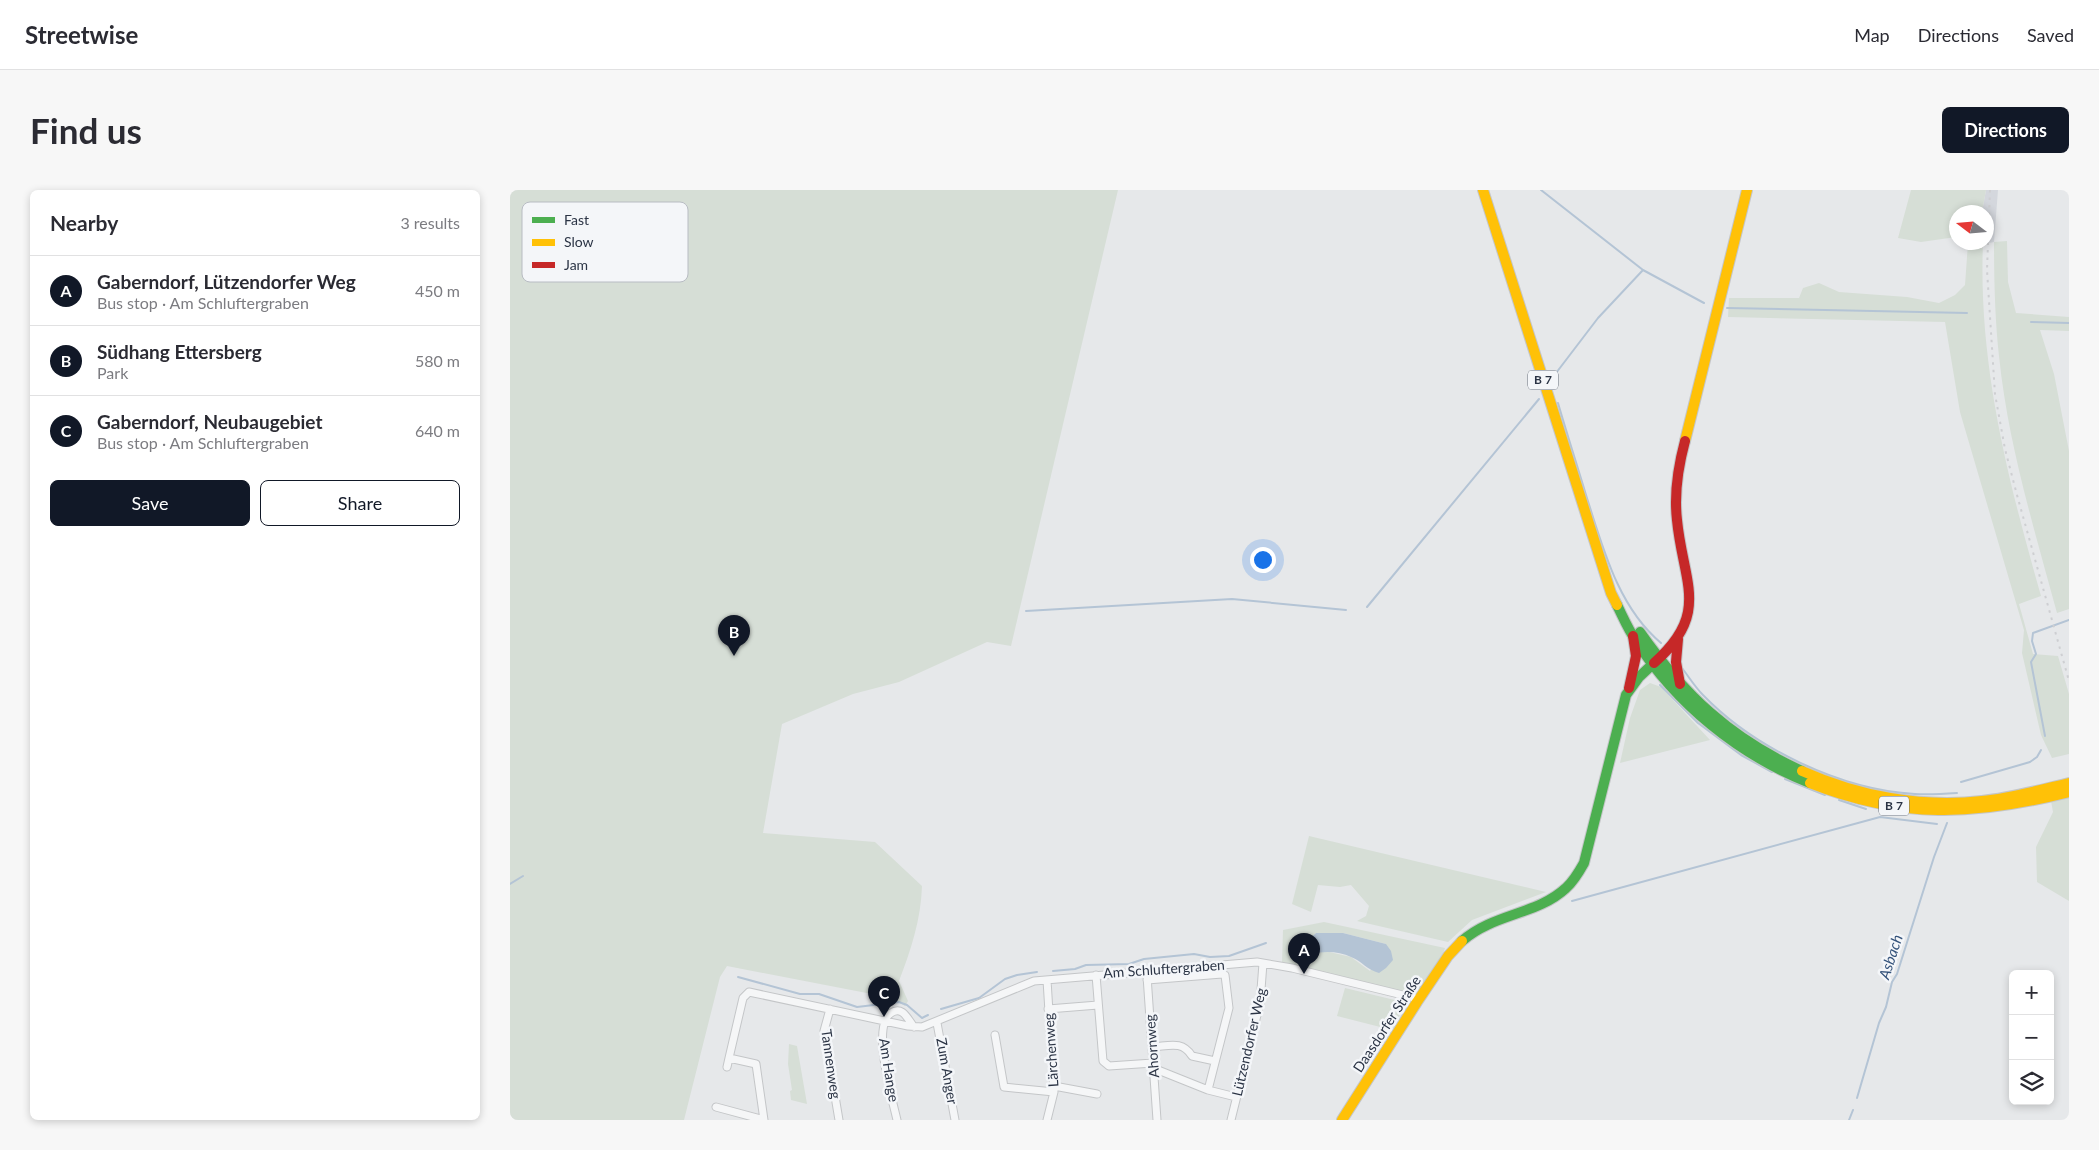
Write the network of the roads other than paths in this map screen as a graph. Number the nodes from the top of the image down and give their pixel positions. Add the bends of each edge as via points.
1 (1483, 190) edge
2 (1747, 190) edge
3 (1604, 570) junction
4 (1633, 635) junction
5 (1678, 639) junction
6 (1656, 662) junction
7 (1681, 685) junction
8 (1628, 689) junction
9 (2069, 783) edge
10 (2069, 792) edge
11 (1263, 962) junction
12 (1146, 971) junction
13 (1096, 974) junction
14 (1047, 980) junction
15 (1147, 980) junction
16 (1419, 999) junction
17 (1098, 1005) junction
18 (830, 1009) junction
19 (1048, 1009) junction
20 (885, 1021) junction
21 (937, 1023) junction
22 (914, 1027) junction
23 (996, 1035) dead end
24 (1152, 1046) junction
25 (730, 1058) junction
26 (1215, 1061) junction
27 (1153, 1066) junction
28 (727, 1067) dead end
29 (1054, 1089) junction
30 (1208, 1090) junction
31 (1097, 1094) dead end
32 (1236, 1097) junction
33 (716, 1107) dead end
34 (734, 1112) junction
35 (731, 1120) edge
36 (764, 1120) edge
37 (839, 1120) edge
38 (896, 1120) edge
39 (955, 1120) edge
40 (1047, 1120) edge
41 (1157, 1120) edge
42 (1230, 1120) edge
43 (1342, 1120) edge

1 - 3 main road, B 7
2 - 5 main road via 1679,464 1677,526 1691,580 1691,596 1687,620
3 - 4 main road, B 7 via 1615,603
3 - 6 main road, B 7
4 - 6 main road, B 7
4 - 8 main road, Daasdorfer Straße via 1636,662
5 - 6 main road
5 - 7 main road via 1676,662
6 - 7 main road, B 7
6 - 8 main road
6 - 10 main road, B 7 via 1684,702 1730,741 1798,779 1852,798 1904,808 1969,811 2022,804
7 - 9 main road, B 7 via 1709,712 1760,749 1802,772 1854,790 1906,800 1966,802 2018,795
8 - 16 main road, Daasdorfer Straße via 1587,854 1577,876 1555,898 1494,920 1470,934 1457,945
11 - 12 street, Am Schluftergraben
11 - 16 street, Am Schluftergraben
11 - 32 street, Lützendorfer Weg via 1260,1003
12 - 13 street, Am Schluftergraben
12 - 15 street, Ahornweg
13 - 14 street, Am Schluftergraben
13 - 17 street
14 - 19 street, Lärchenweg
14 - 21 street, Am Schluftergraben via 1024,984
15 - 24 street, Ahornweg
15 - 26 street via 1225,975 1229,1008
16 - 43 main road, Daasdorfer Straße
17 - 19 street
17 - 27 street via 1105,1065
18 - 20 street, Am Schluftergraben
18 - 25 street, Am Schluftergraben via 749,992 743,998
18 - 37 street, Tannenweg via 824,1031
19 - 29 street, Lärchenweg
20 - 22 street, Am Schluftergraben
20 - 22 street via 896,1010 905,1014
20 - 38 street, Am Hange via 881,1041
21 - 22 street, Am Schluftergraben
21 - 39 street, Zum Anger
23 - 29 street via 1004,1088
24 - 26 street via 1180,1045 1187,1048 1192,1056
24 - 27 street, Ahornweg
25 - 28 street
25 - 36 street via 756,1064
26 - 30 street
27 - 30 street
27 - 41 street, Ahornweg
29 - 31 street
29 - 40 street, Lärchenweg
30 - 32 street
32 - 42 street, Lützendorfer Weg
33 - 34 street
34 - 35 street
34 - 36 street

